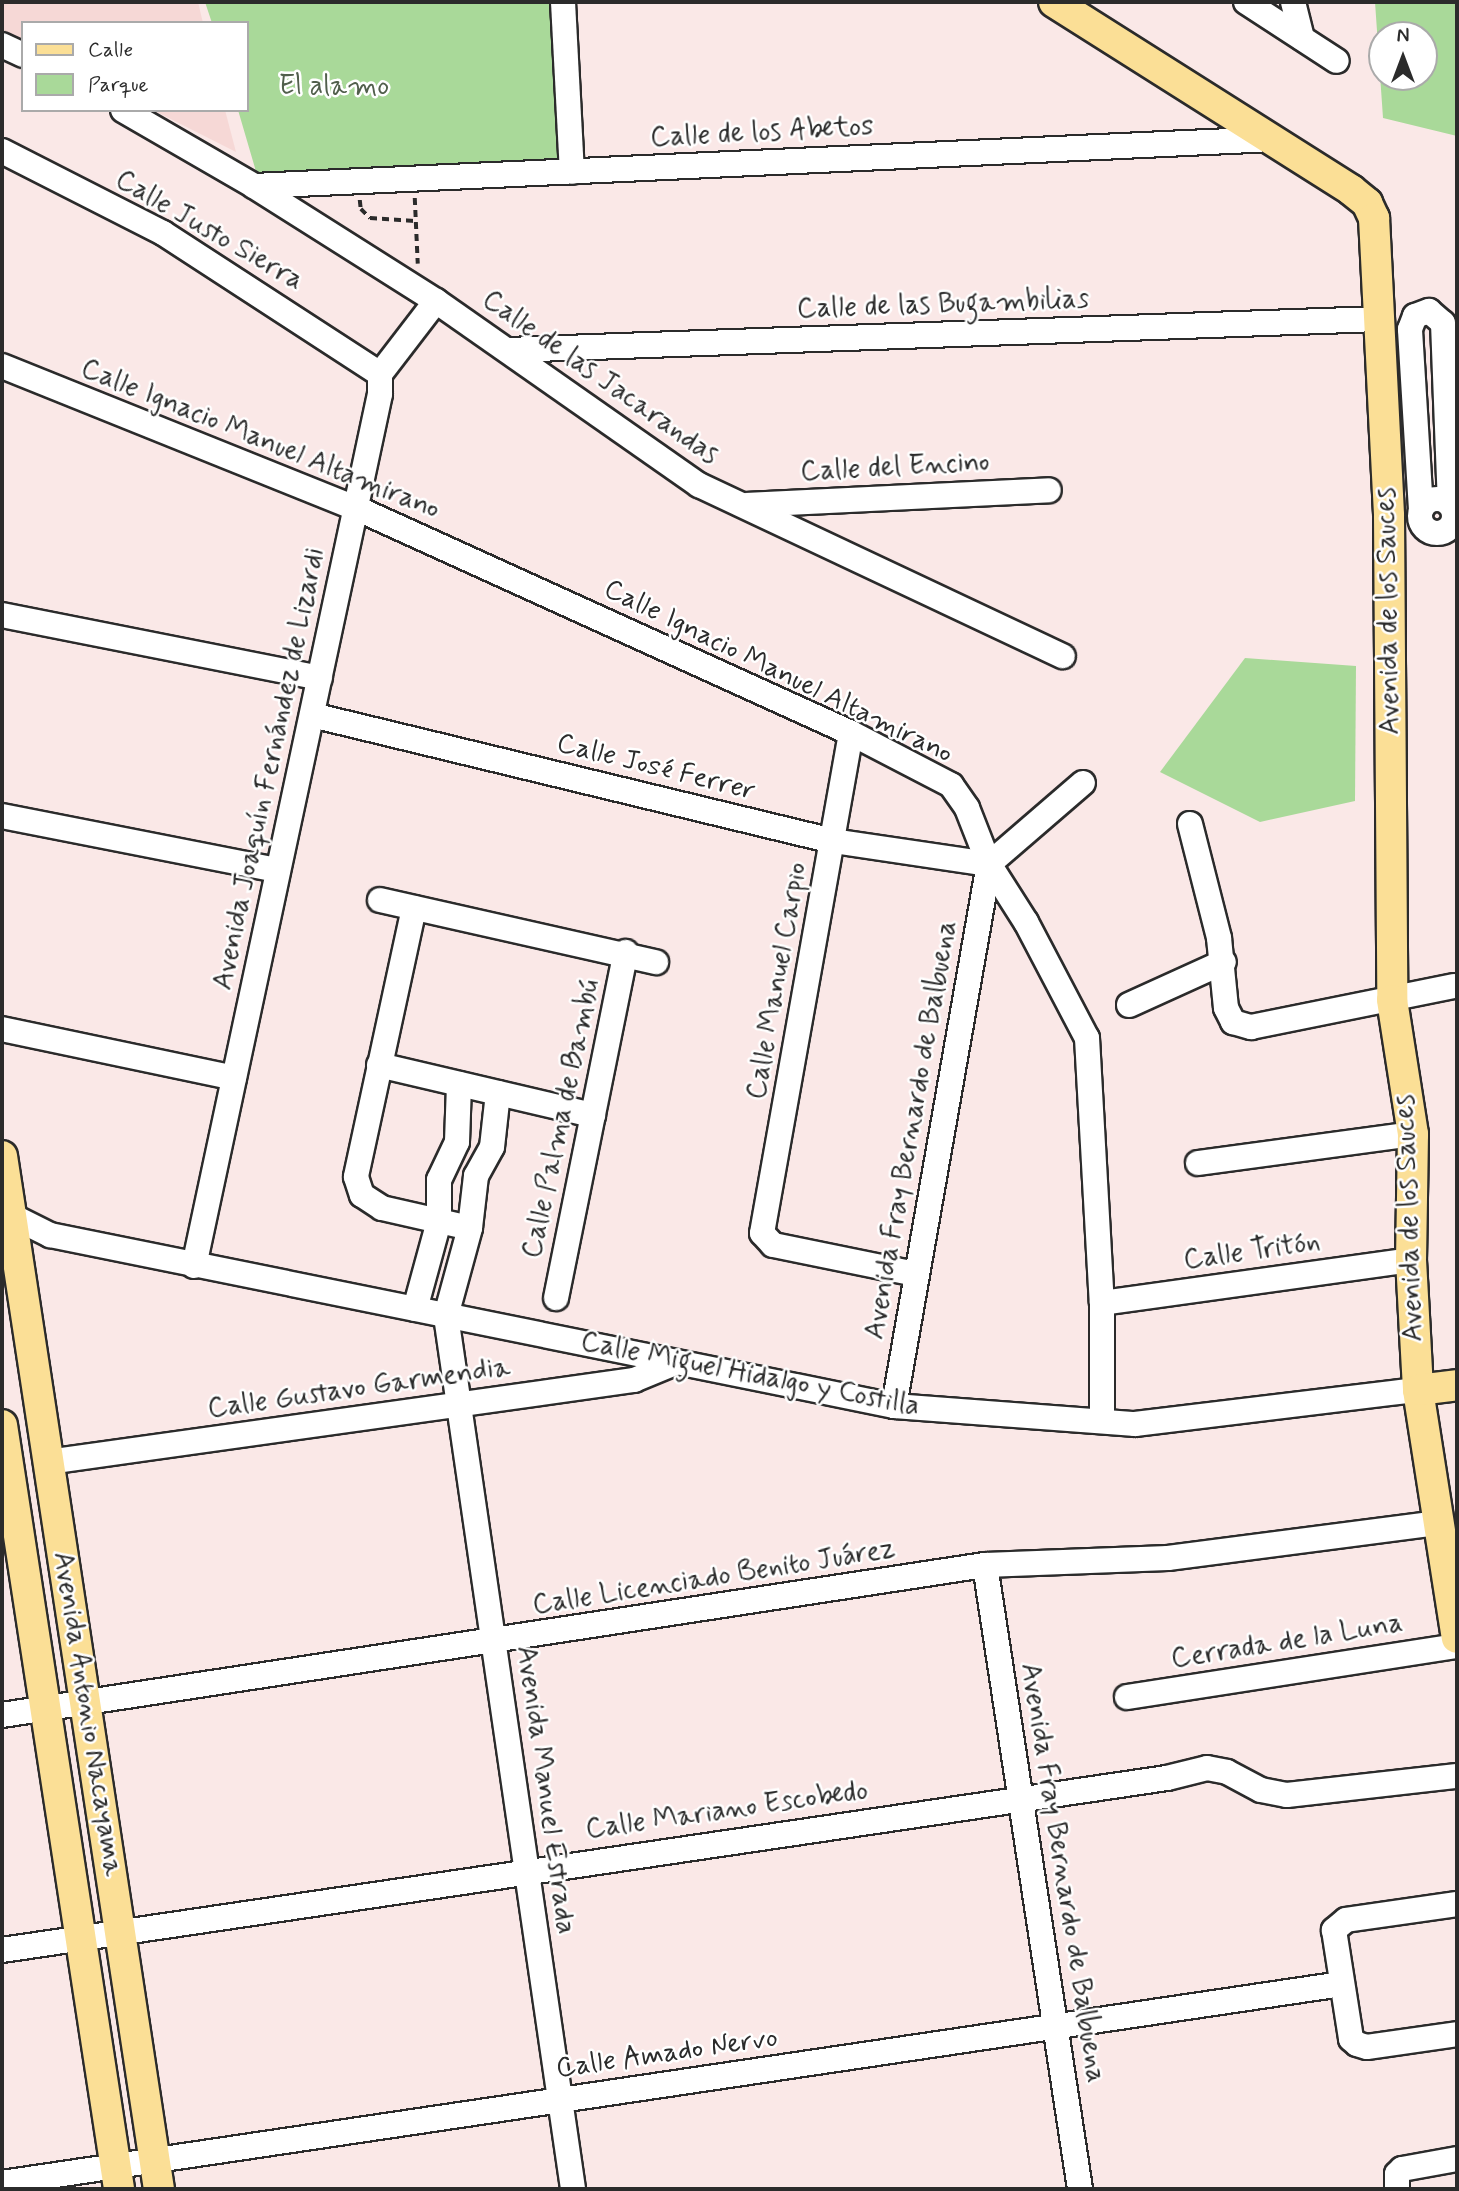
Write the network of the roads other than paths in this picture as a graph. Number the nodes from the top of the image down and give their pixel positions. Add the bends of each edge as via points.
1 (563, 2) edge
2 (1246, 2) edge
3 (1293, 2) edge
4 (1069, 6) edge
5 (1302, 38) junction
6 (2, 45) edge
7 (21, 54) edge
8 (1337, 61) dead end
9 (126, 112) edge
10 (1273, 139) junction
11 (2, 151) edge
12 (572, 172) junction
13 (254, 186) junction
14 (428, 295) junction
15 (1380, 319) junction
16 (509, 350) junction
17 (2, 366) edge
18 (380, 374) junction
19 (1049, 490) dead end
20 (743, 506) junction
21 (356, 508) junction
22 (1421, 513) junction
23 (1388, 516) junction
24 (2, 615) edge
25 (1063, 656) dead end
26 (320, 678) junction
27 (312, 715) junction
28 (851, 733) junction
29 (1083, 783) dead end
30 (2, 816) edge
31 (1189, 824) dead end
32 (833, 841) junction
33 (989, 864) junction
34 (278, 870) junction
35 (380, 900) dead end
36 (414, 908) junction
37 (626, 952) junction
38 (1224, 961) junction
39 (656, 962) dead end
40 (1454, 986) dead end
41 (1392, 1000) junction
42 (1129, 1005) dead end
43 (2, 1028) edge
44 (379, 1065) junction
45 (234, 1078) junction
46 (459, 1084) junction
47 (498, 1093) junction
48 (593, 1115) junction
49 (1413, 1134) junction
50 (2, 1156) edge
51 (1198, 1163) dead end
52 (439, 1221) junction
53 (7, 1225) edge
54 (470, 1228) junction
55 (1410, 1260) junction
56 (194, 1266) junction
57 (916, 1274) junction
58 (556, 1298) dead end
59 (1101, 1303) junction
60 (415, 1309) junction
61 (446, 1316) junction
62 (676, 1363) junction
63 (1454, 1385) edge
64 (1418, 1390) junction
65 (460, 1406) junction
66 (894, 1406) junction
67 (1102, 1420) junction
68 (2, 1425) edge
69 (48, 1462) junction
70 (5, 1470) edge
71 (1437, 1523) junction
72 (985, 1565) junction
73 (1457, 1637) edge
74 (494, 1643) junction
75 (1457, 1646) edge
76 (1127, 1697) dead end
77 (85, 1702) junction
78 (45, 1708) junction
79 (2, 1715) edge
80 (1457, 1776) edge
81 (1020, 1799) junction
82 (527, 1870) junction
83 (1457, 1905) edge
84 (120, 1931) junction
85 (80, 1938) junction
86 (2, 1950) edge
87 (1341, 1984) junction
88 (1055, 2027) junction
89 (1457, 2034) edge
90 (560, 2100) junction
91 (154, 2160) junction
92 (1457, 2160) edge
93 (117, 2177) edge
94 (2, 2183) edge
95 (159, 2189) edge
96 (573, 2189) edge
97 (1080, 2189) edge
98 (1396, 2189) edge

1 - 12 street
2 - 5 street
3 - 5 street
4 - 10 main road, Avenida de los Sauces
5 - 8 street
6 - 7 street
9 - 13 street, Calle de las Jacarandas
10 - 12 street, Calle de los Abetos
10 - 15 main road, Avenida de los Sauces via 1370,208 1375,223
11 - 18 street, Calle Justo Sierra via 163,233
12 - 13 street, Calle de los Abetos
13 - 14 street, Calle de las Jacarandas
14 - 16 street, Calle de las Jacarandas
14 - 18 street
15 - 16 street, Calle de las Bugambilias
15 - 23 main road, Avenida de los Sauces
16 - 20 street, Calle de las Jacarandas via 699,485
17 - 21 street, Calle Ignacio Manuel Altamirano
18 - 21 street, Avenida Joaquín Fernández de Lizardi via 380,394
19 - 20 street, Calle del Encino
20 - 25 street, Calle de las Jacarandas
21 - 26 street, Avenida Joaquín Fernández de Lizardi
21 - 28 street, Calle Ignacio Manuel Altamirano
22 - 22 street via 1410,329 1415,316 1429,311 1443,323 1454,523 1444,532 1431,532
22 - 23 street
23 - 41 main road, Avenida de los Sauces
24 - 26 street
26 - 27 street, Avenida Joaquín Fernández de Lizardi
27 - 32 street, Calle José Ferrer
27 - 34 street, Avenida Joaquín Fernández de Lizardi
28 - 32 street, Calle Manuel Carpio
28 - 33 street, Calle Ignacio Manuel Altamirano via 951,785 970,814
29 - 33 street
30 - 34 street
31 - 38 street
32 - 33 street, Calle José Ferrer
32 - 57 street, Calle Manuel Carpio via 763,1238 773,1245
33 - 57 street, Avenida Fray Bernardo de Balbuena
33 - 59 street, Calle Ignacio Manuel Altamirano via 1026,922 1087,1038
34 - 45 street, Avenida Joaquín Fernández de Lizardi
35 - 36 street
36 - 37 street
36 - 44 street
37 - 39 street
37 - 48 street, Calle Palma de Bambú
38 - 41 street via 1227,1013 1243,1026
38 - 42 street
40 - 41 street
41 - 49 main road, Avenida de los Sauces
43 - 45 street
44 - 46 street
44 - 52 street via 358,1157 358,1187 369,1202 382,1208
45 - 56 street, Avenida Joaquín Fernández de Lizardi
46 - 47 street
46 - 52 street via 460,1129 439,1180
47 - 48 street
47 - 54 street via 492,1147 474,1184
48 - 58 street, Calle Palma de Bambú
49 - 51 street
49 - 55 main road, Avenida de los Sauces
50 - 53 main road, Avenida Antonio Nacayama
52 - 54 street
52 - 60 street
53 - 56 street, Calle Miguel Hidalgo y Costilla
53 - 69 main road, Avenida Antonio Nacayama
54 - 61 street
55 - 59 street, Calle Tritón
55 - 64 main road, Avenida de los Sauces
56 - 60 street, Calle Miguel Hidalgo y Costilla
57 - 66 street, Avenida Fray Bernardo de Balbuena
59 - 67 street, Calle Ignacio Manuel Altamirano
60 - 61 street, Calle Miguel Hidalgo y Costilla
61 - 62 street, Calle Miguel Hidalgo y Costilla
61 - 65 street, Avenida Manuel Estrada
62 - 65 street, Calle Gustavo Garmendia via 634,1380
62 - 66 street, Calle Miguel Hidalgo y Costilla
63 - 64 main road, Calle Miguel Hidalgo y Costilla
64 - 67 street, Calle Miguel Hidalgo y Costilla via 1165,1422
64 - 71 main road, Avenida de los Sauces
65 - 69 street, Calle Gustavo Garmendia
65 - 74 street, Avenida Manuel Estrada
66 - 67 street, Calle Miguel Hidalgo y Costilla
68 - 70 main road, Avenida Antonio Nacayama
69 - 77 main road, Avenida Antonio Nacayama
70 - 78 main road, Avenida Antonio Nacayama
71 - 72 street, Calle Licenciado Benito Juárez via 1168,1558
71 - 73 main road, Avenida de los Sauces
72 - 74 street, Calle Licenciado Benito Juárez
72 - 81 street, Avenida Fray Bernardo de Balbuena
74 - 77 street, Calle Licenciado Benito Juárez
74 - 82 street, Avenida Manuel Estrada
75 - 76 street, Cerrada de la Luna
77 - 78 street, Calle Licenciado Benito Juárez
77 - 84 main road, Avenida Antonio Nacayama
78 - 79 street, Calle Licenciado Benito Juárez
78 - 85 main road, Avenida Antonio Nacayama
80 - 81 street, Calle Mariano Escobedo via 1287,1795 1261,1790 1227,1772 1207,1768
81 - 82 street, Calle Mariano Escobedo
81 - 88 street, Avenida Fray Bernardo de Balbuena
82 - 84 street, Calle Mariano Escobedo
82 - 90 street, Avenida Manuel Estrada
83 - 87 street via 1338,1923 1334,1930
84 - 85 street, Calle Mariano Escobedo
84 - 91 main road, Avenida Antonio Nacayama
85 - 86 street, Calle Mariano Escobedo
85 - 93 main road, Avenida Antonio Nacayama
87 - 88 street, Calle Amado Nervo
87 - 89 street via 1351,2039 1357,2044 1367,2047
88 - 90 street, Calle Amado Nervo
88 - 97 street, Avenida Fray Bernardo de Balbuena
90 - 91 street, Calle Amado Nervo
90 - 96 street, Avenida Manuel Estrada
91 - 93 street, Calle Amado Nervo
91 - 95 main road, Avenida Antonio Nacayama
92 - 98 street via 1402,2169
93 - 94 street, Calle Amado Nervo

